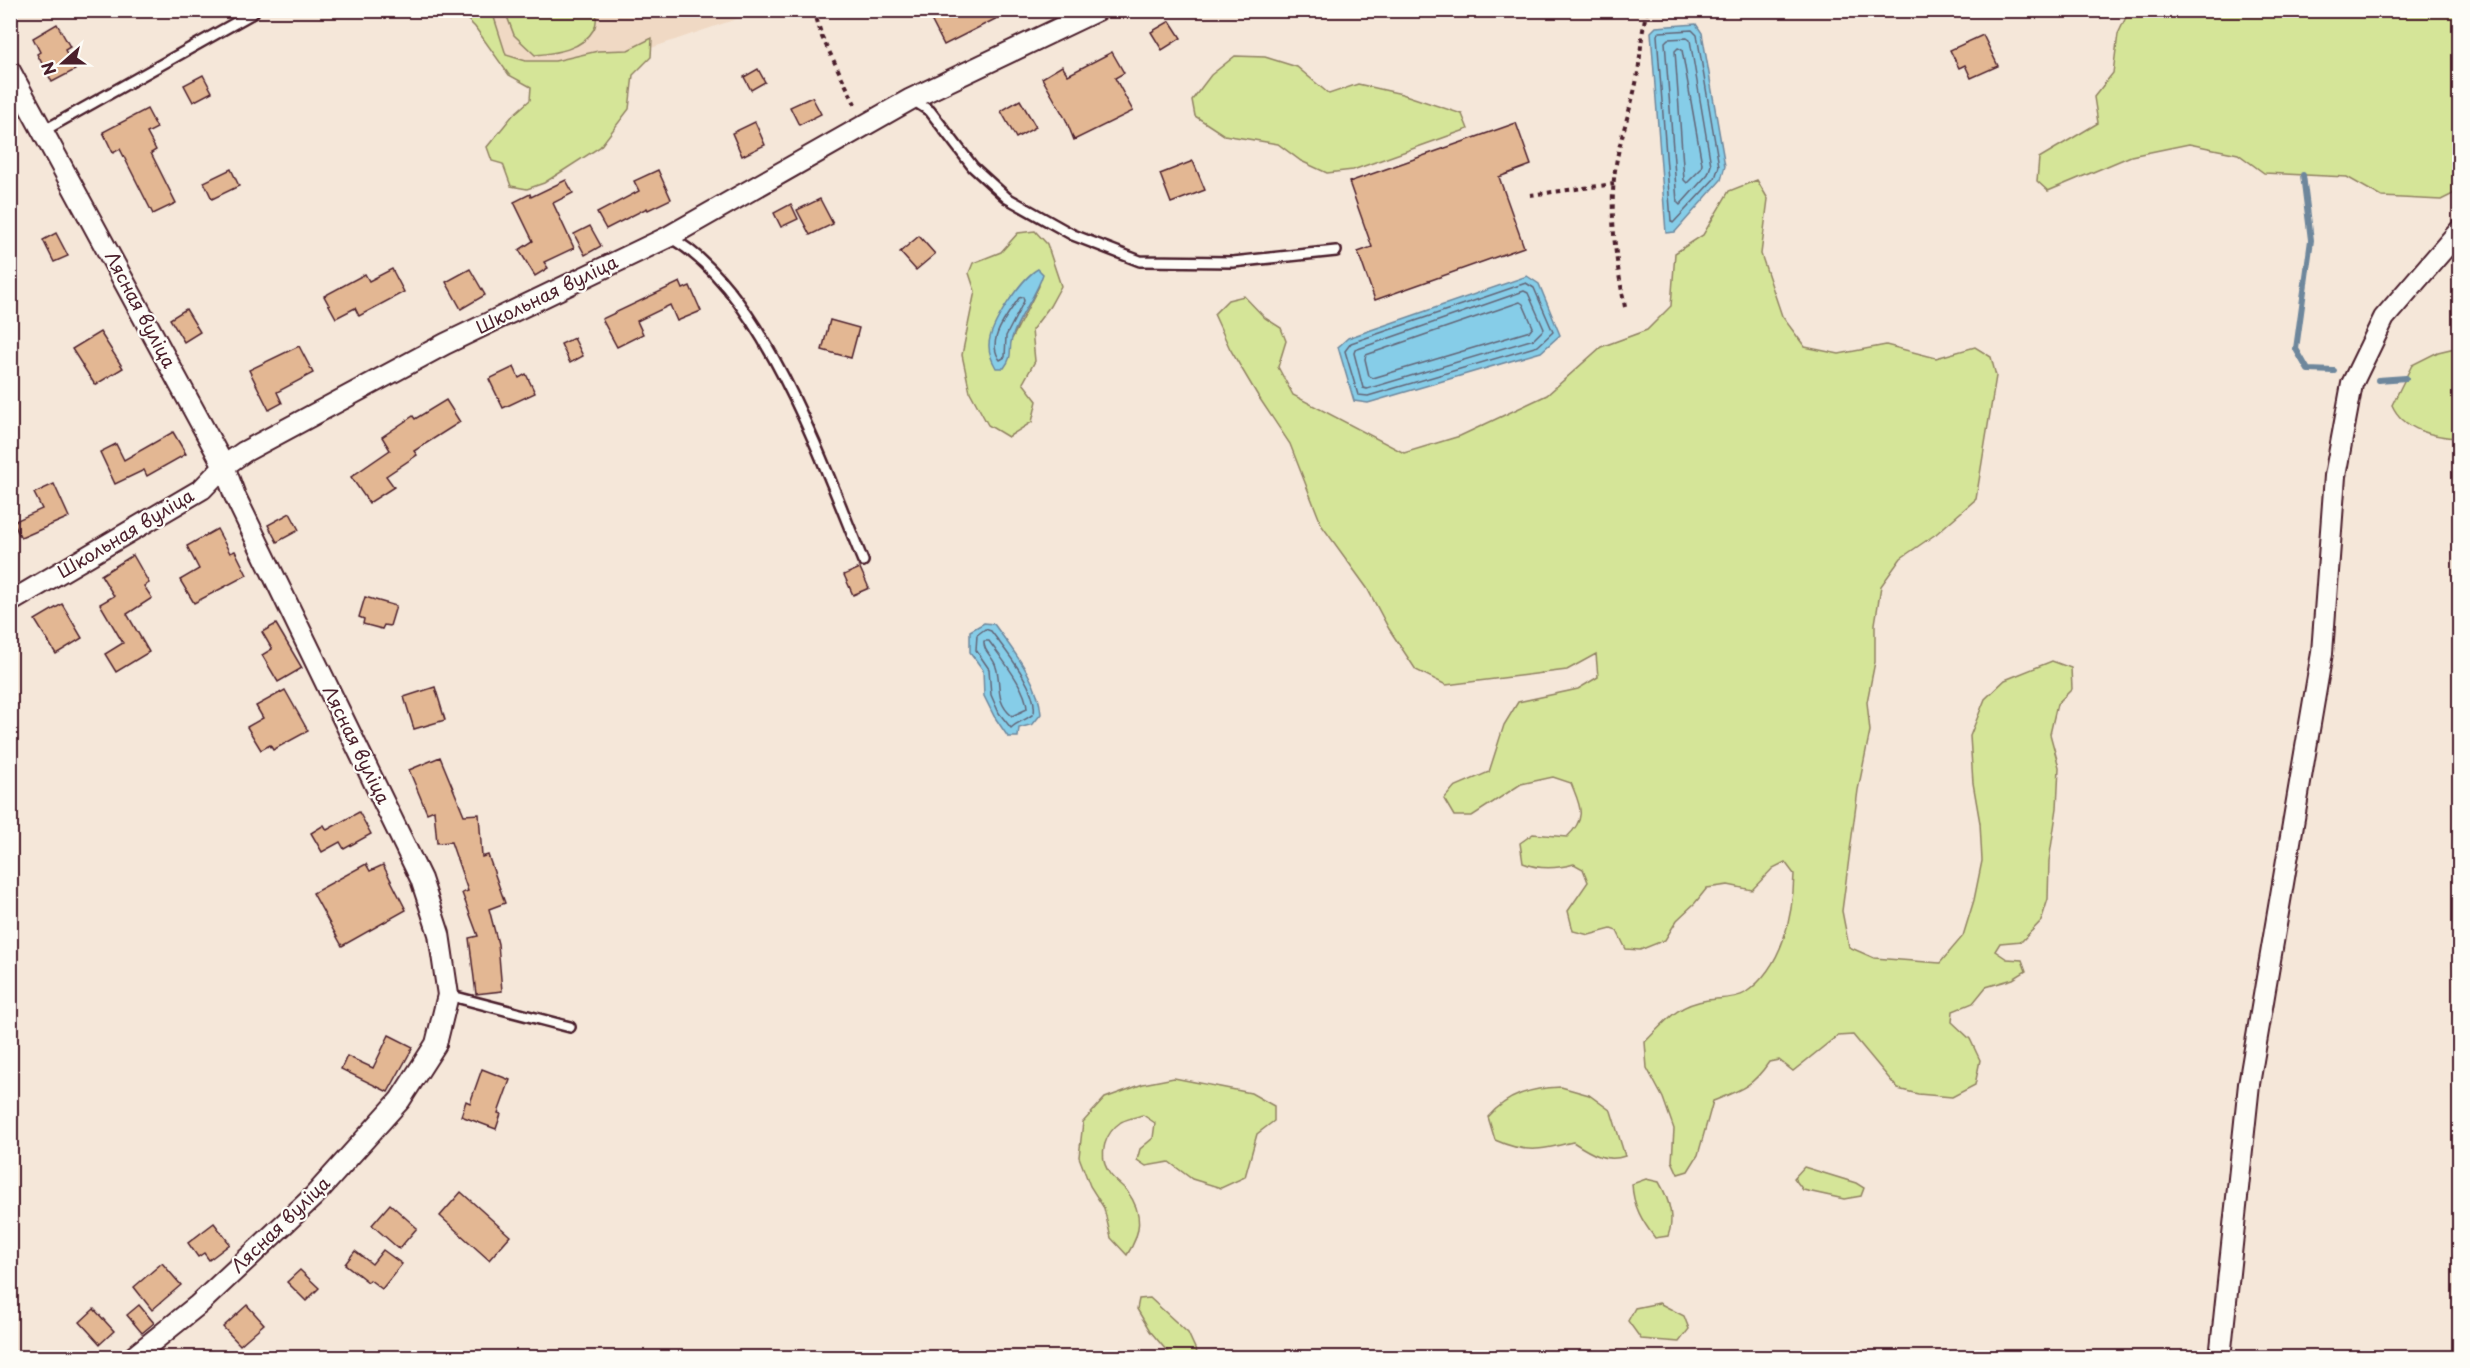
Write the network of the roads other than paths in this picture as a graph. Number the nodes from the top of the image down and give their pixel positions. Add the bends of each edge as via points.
1 (1098, 10) edge
2 (253, 13) dead end
3 (10, 71) edge
4 (911, 99) junction
5 (43, 131) junction
6 (2460, 230) edge
7 (668, 237) junction
8 (1336, 251) dead end
9 (224, 466) junction
10 (863, 561) dead end
11 (10, 602) edge
12 (448, 995) junction
13 (570, 1027) dead end
14 (132, 1358) edge
15 (2220, 1358) edge

1 - 4 street, Школьная вуліца
2 - 5 lane
3 - 5 street, Лясная вуліца
4 - 7 street, Школьная вуліца
4 - 8 lane via 930,111 973,167 1007,198 1073,235 1140,261 1233,262
5 - 9 street, Лясная вуліца
6 - 15 street via 2384,318 2352,384 2336,476 2322,652 2248,1084
7 - 9 street, Школьная вуліца via 445,344
7 - 10 lane via 687,247 751,322 796,400
9 - 11 street, Школьная вуліца via 202,489
9 - 12 street, Лясная вуліца via 421,879 439,934
12 - 13 lane
12 - 14 street, Лясная вуліца via 436,1044 400,1100 314,1196 198,1305

